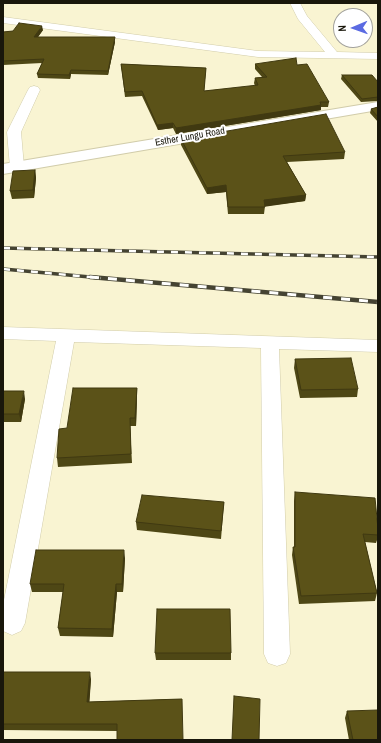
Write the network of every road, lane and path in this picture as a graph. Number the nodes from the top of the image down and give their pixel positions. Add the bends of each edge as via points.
1 (295, 3) edge
2 (3, 20) edge
3 (334, 55) junction
4 (378, 56) edge
5 (34, 90) dead end
6 (378, 106) edge
7 (10, 168) edge
8 (3, 333) edge
9 (66, 335) junction
10 (270, 342) junction
11 (378, 346) edge
12 (12, 624) dead end
13 (277, 654) dead end

1 - 3 street via 302,17
2 - 3 street via 258,54
3 - 4 street
5 - 7 street via 14,132
6 - 7 street, Esther Lungu Road
8 - 9 street
9 - 10 street
9 - 12 street
10 - 11 street
10 - 13 street

